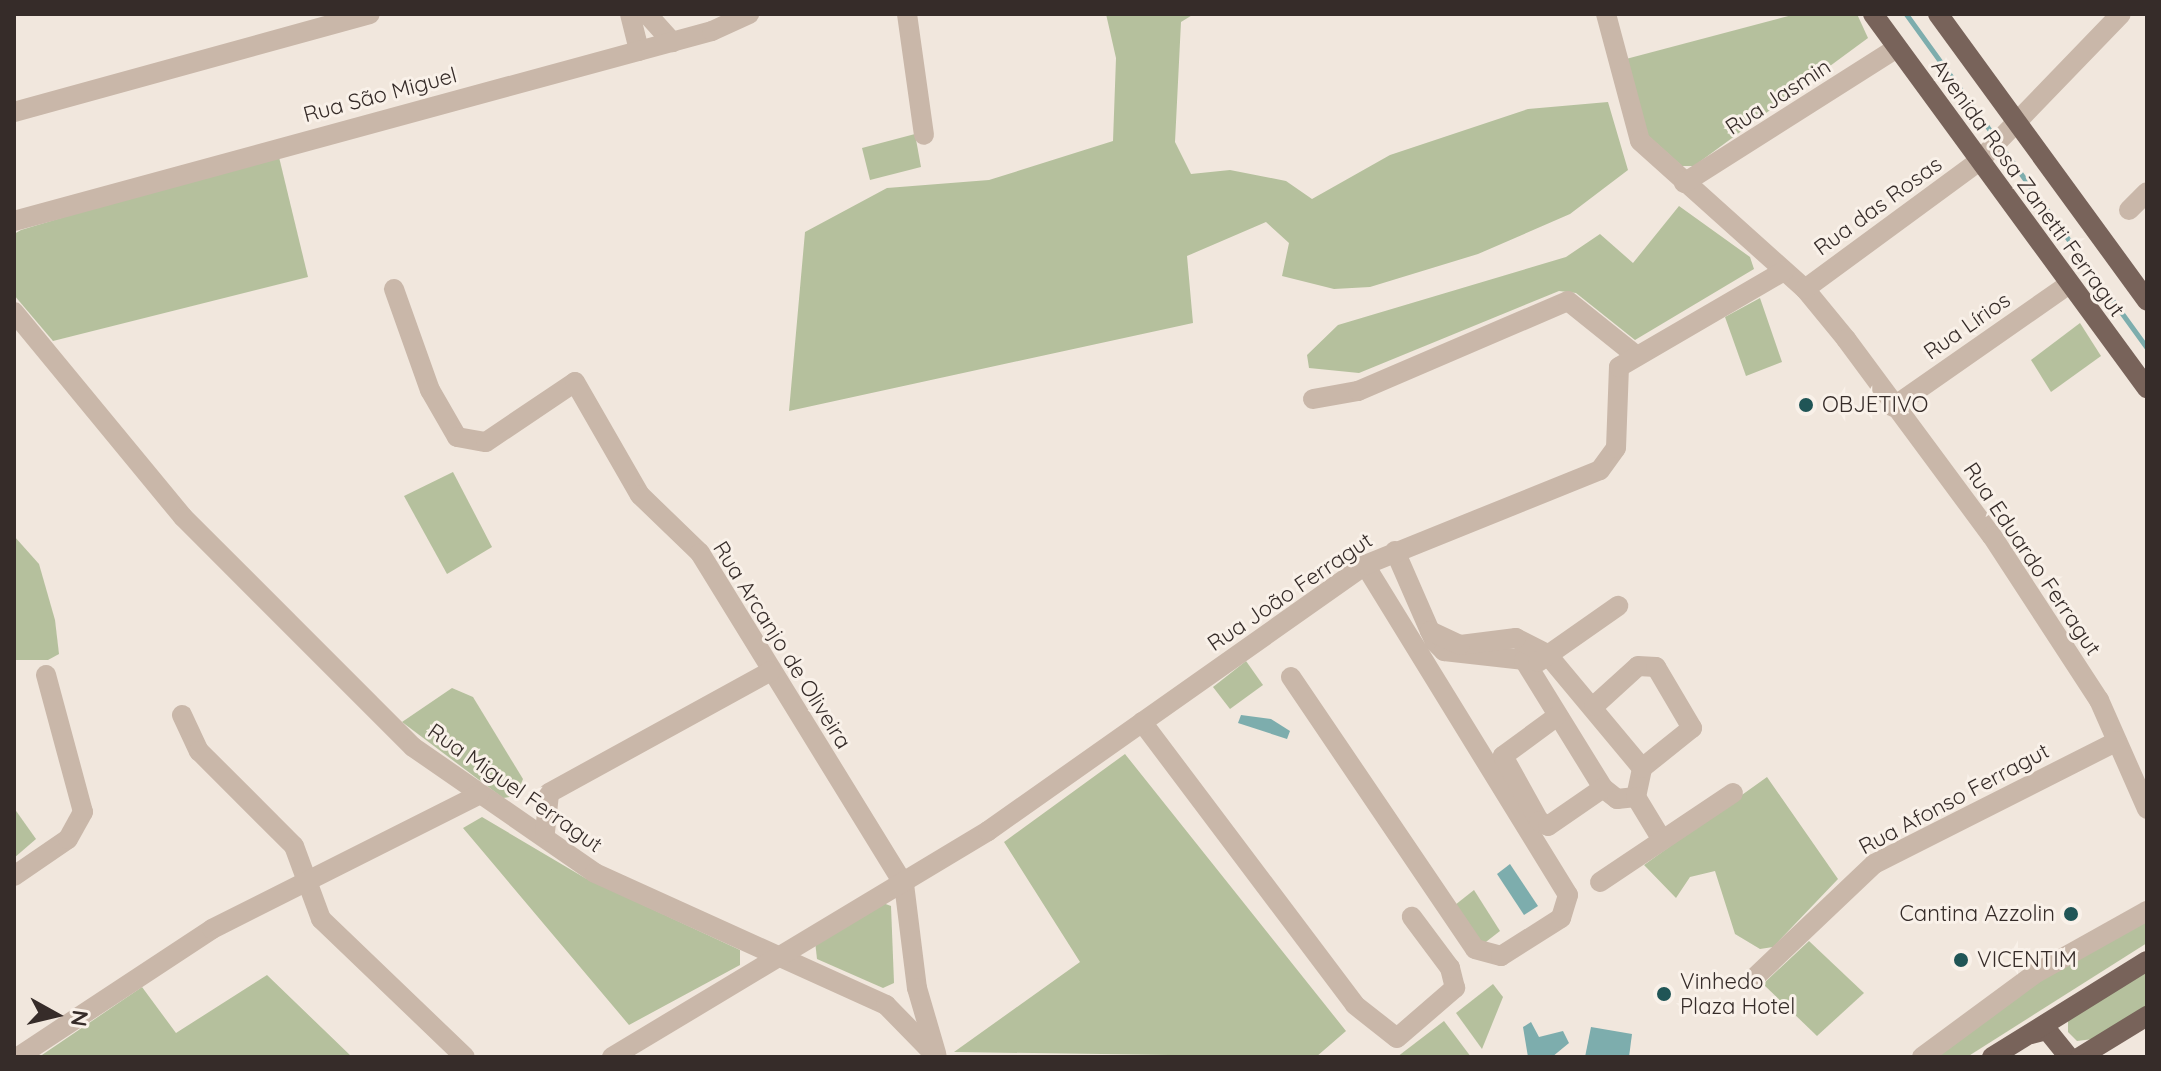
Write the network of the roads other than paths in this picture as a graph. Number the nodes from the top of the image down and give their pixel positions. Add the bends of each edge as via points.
1 (370, 14) edge
2 (630, 14) edge
3 (647, 14) edge
4 (749, 14) edge
5 (907, 14) edge
6 (1606, 14) edge
7 (1873, 14) edge
8 (1938, 14) edge
9 (2121, 14) edge
10 (672, 42) junction
11 (1897, 48) junction
12 (639, 51) junction
13 (14, 112) edge
14 (2014, 119) junction
15 (924, 135) dead end
16 (1979, 161) junction
17 (1684, 183) junction
18 (2147, 192) edge
19 (2129, 210) dead end
20 (16, 220) edge
21 (1784, 271) junction
22 (2068, 285) junction
23 (394, 289) dead end
24 (1805, 289) junction
25 (2147, 301) edge
26 (14, 312) edge
27 (1633, 353) junction
28 (2147, 388) edge
29 (1313, 399) dead end
30 (1893, 407) junction
31 (1395, 551) junction
32 (1365, 565) junction
33 (1618, 606) dead end
34 (1539, 660) junction
35 (771, 671) junction
36 (46, 675) dead end
37 (1291, 677) dead end
38 (1594, 706) junction
39 (182, 715) dead end
40 (1556, 717) junction
41 (1142, 722) junction
42 (2117, 741) junction
43 (1642, 768) junction
44 (1603, 788) junction
45 (1733, 793) dead end
46 (479, 795) junction
47 (1636, 797) junction
48 (2147, 809) edge
49 (545, 832) junction
50 (1662, 840) junction
51 (14, 876) edge
52 (1600, 882) dead end
53 (311, 884) junction
54 (904, 884) junction
55 (2147, 911) edge
56 (1412, 917) dead end
57 (774, 957) junction
58 (2147, 961) edge
59 (1753, 979) dead end
60 (917, 988) junction
61 (886, 1005) junction
62 (2147, 1016) edge
63 (2028, 1035) junction
64 (18, 1057) edge
65 (465, 1057) edge
66 (612, 1057) edge
67 (937, 1057) edge
68 (1922, 1057) edge
69 (1992, 1057) edge
70 (2069, 1057) edge
71 (2080, 1057) edge

1 - 13 street
2 - 12 street
3 - 10 street
4 - 10 street, Rua São Miguel
5 - 15 street
6 - 17 street, Rua Eduardo Ferragut via 1640,141
7 - 11 main road, Avenida Rosa Zanetti Ferragut
8 - 14 main road, Avenida Rosa Zanetti Ferragut
9 - 14 street, Rua das Rosas
10 - 12 street, Rua São Miguel
11 - 16 main road, Avenida Rosa Zanetti Ferragut
11 - 17 street, Rua Jasmin
12 - 20 street, Rua São Miguel
14 - 16 street, Rua das Rosas
14 - 25 main road, Avenida Rosa Zanetti Ferragut
16 - 22 main road, Avenida Rosa Zanetti Ferragut
16 - 24 street, Rua das Rosas
17 - 21 street, Rua Eduardo Ferragut
18 - 19 street
21 - 24 street, Rua Eduardo Ferragut
21 - 27 street
22 - 28 main road, Avenida Rosa Zanetti Ferragut
22 - 30 street, Rua Lírios
23 - 35 street, Rua Arcanjo de Oliveira via 430,390 457,437 470,444 486,442 570,383 579,385 640,495 700,553
24 - 30 street, Rua Eduardo Ferragut
26 - 46 street, Rua Miguel Ferragut via 183,517 413,747
27 - 29 street via 1568,301 1358,391
27 - 31 street, Rua João Ferragut via 1619,367 1616,448 1607,465
30 - 42 street, Rua Eduardo Ferragut via 1992,536
31 - 32 street, Rua João Ferragut
31 - 34 street via 1430,631 1452,655 1514,654
32 - 37 street via 1568,895 1561,918 1501,956 1475,949
32 - 41 street, Rua João Ferragut
33 - 34 street
34 - 38 street
34 - 40 street
35 - 49 street via 549,793
35 - 54 street, Rua Arcanjo de Oliveira
36 - 51 street via 83,812 68,839
38 - 43 street
38 - 43 street via 1638,666 1656,667 1692,728
39 - 53 street via 199,751 294,846
40 - 44 street
40 - 44 street via 1503,756 1539,821 1548,826
41 - 54 street, Rua João Ferragut
41 - 56 street via 1355,1005 1397,1038 1455,988 1450,968
42 - 48 street, Rua Eduardo Ferragut
42 - 59 street, Rua Afonso Ferragut via 1874,864
43 - 47 street
44 - 47 street via 1617,799
45 - 50 street
46 - 49 street, Rua Miguel Ferragut
46 - 53 street
47 - 50 street
49 - 57 street, Rua Miguel Ferragut via 595,873
50 - 52 street
53 - 64 street via 212,929
53 - 65 street via 321,919
54 - 57 street, Rua João Ferragut
54 - 60 street, Rua Arcanjo de Oliveira
55 - 68 street via 2036,973
57 - 61 street, Rua Miguel Ferragut
57 - 66 street, Rua João Ferragut
58 - 63 main road
60 - 61 street
60 - 67 street, Rua Arcanjo de Oliveira
61 - 67 street, Rua Miguel Ferragut
62 - 71 main road
63 - 69 main road
63 - 70 main road via 2047,1030

